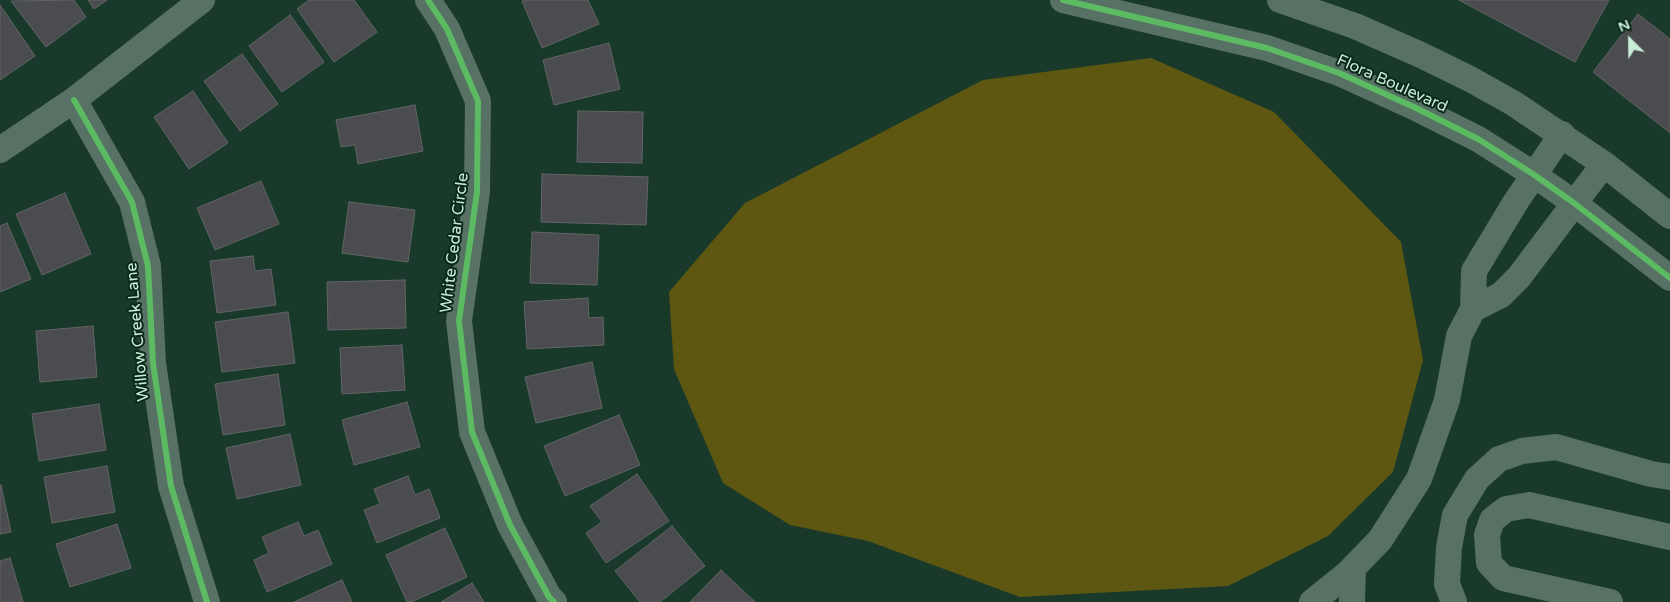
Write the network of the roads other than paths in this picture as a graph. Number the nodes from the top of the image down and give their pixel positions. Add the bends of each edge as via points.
1 (202, 0) edge
2 (428, 0) edge
3 (1064, 0) edge
4 (1280, 0) edge
5 (74, 100) junction
6 (1562, 134) junction
7 (0, 150) edge
8 (1604, 164) junction
9 (1533, 174) junction
10 (1574, 203) junction
11 (1670, 216) edge
12 (1670, 278) edge
13 (1473, 309) junction
14 (1670, 477) edge
15 (1670, 537) edge
16 (1352, 568) junction
17 (207, 602) edge
18 (554, 602) edge
19 (1312, 602) edge
20 (1352, 602) edge
21 (1454, 602) edge
22 (1610, 602) edge

1 - 5 street
2 - 18 street, White Cedar Circle via 447,29 478,101 477,192 459,321 472,432 510,525
3 - 9 street, Flora Boulevard via 1267,48 1339,73 1478,139
4 - 6 street via 1355,26 1420,55 1470,79
5 - 7 street
5 - 17 street, Willow Creek Lane via 132,202 148,266 153,363 171,486
6 - 8 street
6 - 9 street
8 - 10 street
8 - 11 street
9 - 10 street, Flora Boulevard
9 - 13 street via 1474,271
10 - 12 street, Flora Boulevard
10 - 13 street via 1501,296
13 - 16 street via 1459,336 1447,400 1419,479 1380,540
14 - 21 street via 1556,447 1522,451 1499,458 1477,479 1455,515 1447,584
15 - 22 street via 1529,505 1506,509 1492,520 1487,536 1489,564 1503,578
16 - 19 street
16 - 20 street

